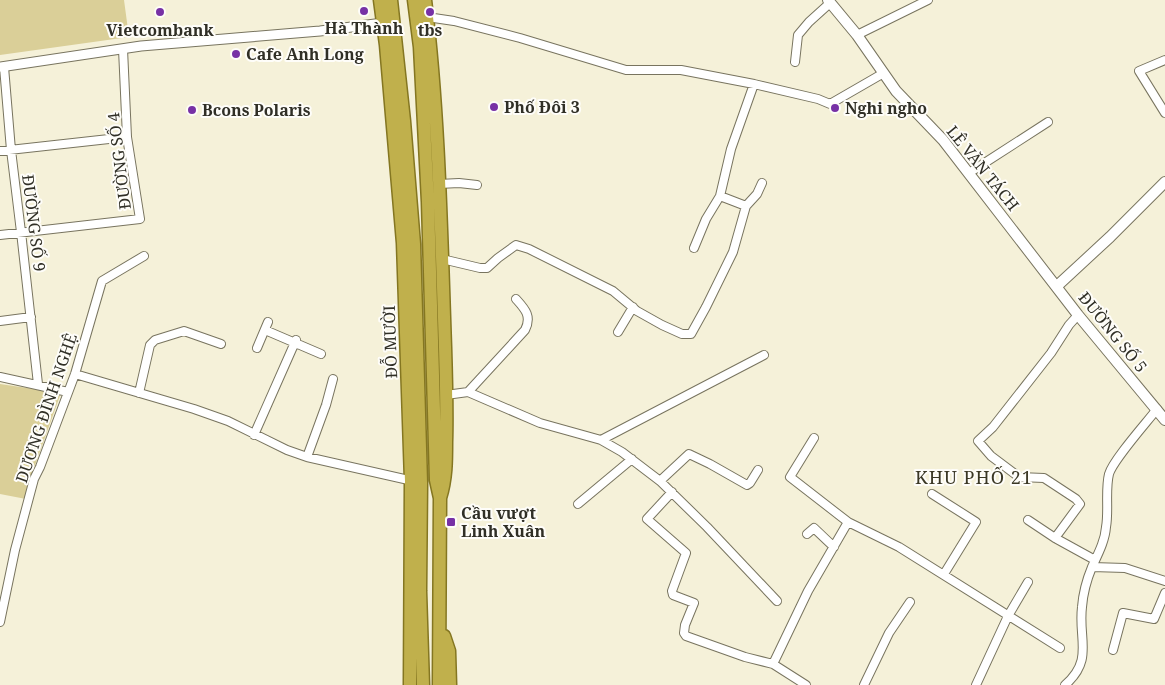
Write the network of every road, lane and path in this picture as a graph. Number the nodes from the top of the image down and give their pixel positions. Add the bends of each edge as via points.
1 (380, 0) edge
2 (391, 0) edge
3 (414, 0) edge
4 (425, 0) edge
5 (928, 0) edge
6 (829, 1) edge
7 (422, 18) junction
8 (388, 22) junction
9 (857, 35) junction
10 (123, 49) junction
11 (1165, 60) edge
12 (795, 62) dead end
13 (2, 67) edge
14 (882, 74) junction
15 (754, 84) junction
16 (1165, 113) edge
17 (1048, 122) dead end
18 (127, 137) junction
19 (11, 150) junction
20 (0, 151) edge
21 (969, 173) junction
22 (1165, 182) edge
23 (762, 183) dead end
24 (439, 184) junction
25 (477, 185) dead end
26 (720, 196) junction
27 (746, 206) junction
28 (22, 232) junction
29 (0, 235) edge
30 (694, 248) dead end
31 (144, 256) dead end
32 (442, 259) junction
33 (1057, 286) junction
34 (516, 299) dead end
35 (633, 307) junction
36 (1078, 316) junction
37 (31, 317) junction
38 (0, 321) edge
39 (268, 322) dead end
40 (265, 330) junction
41 (618, 332) dead end
42 (296, 342) junction
43 (221, 344) dead end
44 (258, 348) dead end
45 (321, 354) dead end
46 (764, 355) dead end
47 (75, 374) junction
48 (0, 376) edge
49 (332, 380) dead end
50 (38, 384) junction
51 (68, 392) junction
52 (468, 392) junction
53 (139, 393) junction
54 (446, 395) junction
55 (1157, 410) junction
56 (1165, 420) edge
57 (254, 436) junction
58 (814, 438) dead end
59 (601, 440) junction
60 (306, 457) junction
61 (632, 459) junction
62 (758, 470) dead end
63 (660, 481) junction
64 (416, 482) junction
65 (672, 492) junction
66 (932, 494) dead end
67 (440, 498) junction
68 (578, 504) dead end
69 (1028, 520) dead end
70 (848, 522) junction
71 (807, 534) dead end
72 (1055, 538) junction
73 (834, 547) junction
74 (410, 558) junction
75 (1094, 563) junction
76 (944, 574) junction
77 (420, 577) junction
78 (1028, 582) dead end
79 (1165, 582) edge
80 (1165, 593) edge
81 (777, 601) dead end
82 (910, 602) dead end
83 (1008, 616) junction
84 (0, 622) edge
85 (441, 625) junction
86 (420, 634) junction
87 (411, 647) junction
88 (1060, 648) dead end
89 (1113, 650) dead end
90 (773, 664) junction
91 (410, 685) edge
92 (423, 685) edge
93 (440, 685) edge
94 (450, 685) edge
95 (806, 685) edge
96 (864, 685) edge
97 (976, 685) edge
98 (1065, 685) edge

1 - 8 highway, ĐỖ MƯỜI
2 - 8 highway, ĐỖ MƯỜI
3 - 7 highway
4 - 7 highway
5 - 9 street
6 - 9 main road, LÊ VĂN TÁCH
6 - 12 street via 798,35
7 - 8 highway
7 - 15 street via 448,20 520,38 626,70 676,70
7 - 24 highway
7 - 67 highway via 420,56 436,480
8 - 10 street
8 - 64 highway, ĐỖ MƯỜI via 404,120 414,244
9 - 14 main road, LÊ VĂN TÁCH
10 - 13 street
10 - 18 street, ĐƯỜNG SỐ 4
11 - 16 street via 1139,71
13 - 19 street, ĐƯỜNG SỐ 9
14 - 15 street via 830,104
14 - 21 main road, LÊ VĂN TÁCH
15 - 26 street via 731,150
17 - 21 street
18 - 19 street
18 - 28 street, ĐƯỜNG SỐ 4 via 140,219
19 - 20 street
19 - 28 street, ĐƯỜNG SỐ 9
21 - 33 main road, LÊ VĂN TÁCH
22 - 33 main road
23 - 27 street
24 - 25 street
24 - 32 highway
26 - 27 street
26 - 30 street
27 - 35 street via 732,252 691,334 682,334 662,325
28 - 29 street, ĐƯỜNG SỐ 4
28 - 37 street, ĐƯỜNG SỐ 9
31 - 47 street, DƯƠNG ĐÌNH NGHỆ via 102,281
32 - 35 street via 487,268 516,245 613,291
32 - 54 highway
33 - 36 main road, ĐƯỜNG SỐ 5
34 - 52 street via 528,316 525,330
35 - 41 street
36 - 55 main road, ĐƯỜNG SỐ 5
36 - 72 street via 993,427 978,441 991,456 1019,477 1044,478 1080,504
37 - 38 street
37 - 50 street, ĐƯỜNG SỐ 9
39 - 40 street
40 - 42 street
40 - 44 street
42 - 45 street
42 - 57 street
43 - 53 street via 184,331 155,340 150,345
46 - 59 street
47 - 51 street, DƯƠNG ĐÌNH NGHỆ
47 - 53 street
48 - 50 street
49 - 60 street
50 - 51 street
51 - 84 street, DƯƠNG ĐÌNH NGHỆ via 34,479
52 - 54 street
52 - 59 street via 540,424
53 - 57 street via 228,421
54 - 67 highway via 445,483
55 - 56 main road, ĐƯỜNG SỐ 5
55 - 75 street via 1110,473 1106,529
57 - 60 street
58 - 70 street via 790,477
59 - 61 street
60 - 64 street
61 - 63 street
61 - 68 street
62 - 63 street via 747,485 689,454
63 - 65 street
64 - 74 highway, ĐỖ MƯỜI
64 - 77 highway, ĐỖ MƯỜI
65 - 81 street
65 - 90 street via 647,519 686,553 672,590 674,595 694,602 684,633 715,648
66 - 76 street via 976,522
67 - 85 highway
69 - 72 street
70 - 73 street
70 - 76 street
71 - 73 street via 814,528
72 - 75 street
73 - 90 street via 808,591
74 - 77 highway
74 - 87 highway, ĐỖ MƯỜI
75 - 79 street via 1125,568
75 - 98 street via 1082,608 1084,646 1080,668
76 - 83 street
77 - 86 highway, ĐỖ MƯỜI
78 - 83 street
80 - 89 street via 1154,619 1122,613
82 - 96 street via 889,633
83 - 88 street
83 - 97 street
85 - 93 highway
85 - 94 highway via 449,651
86 - 87 highway
86 - 92 highway, ĐỖ MƯỜI
87 - 91 highway, ĐỖ MƯỜI
90 - 95 street

